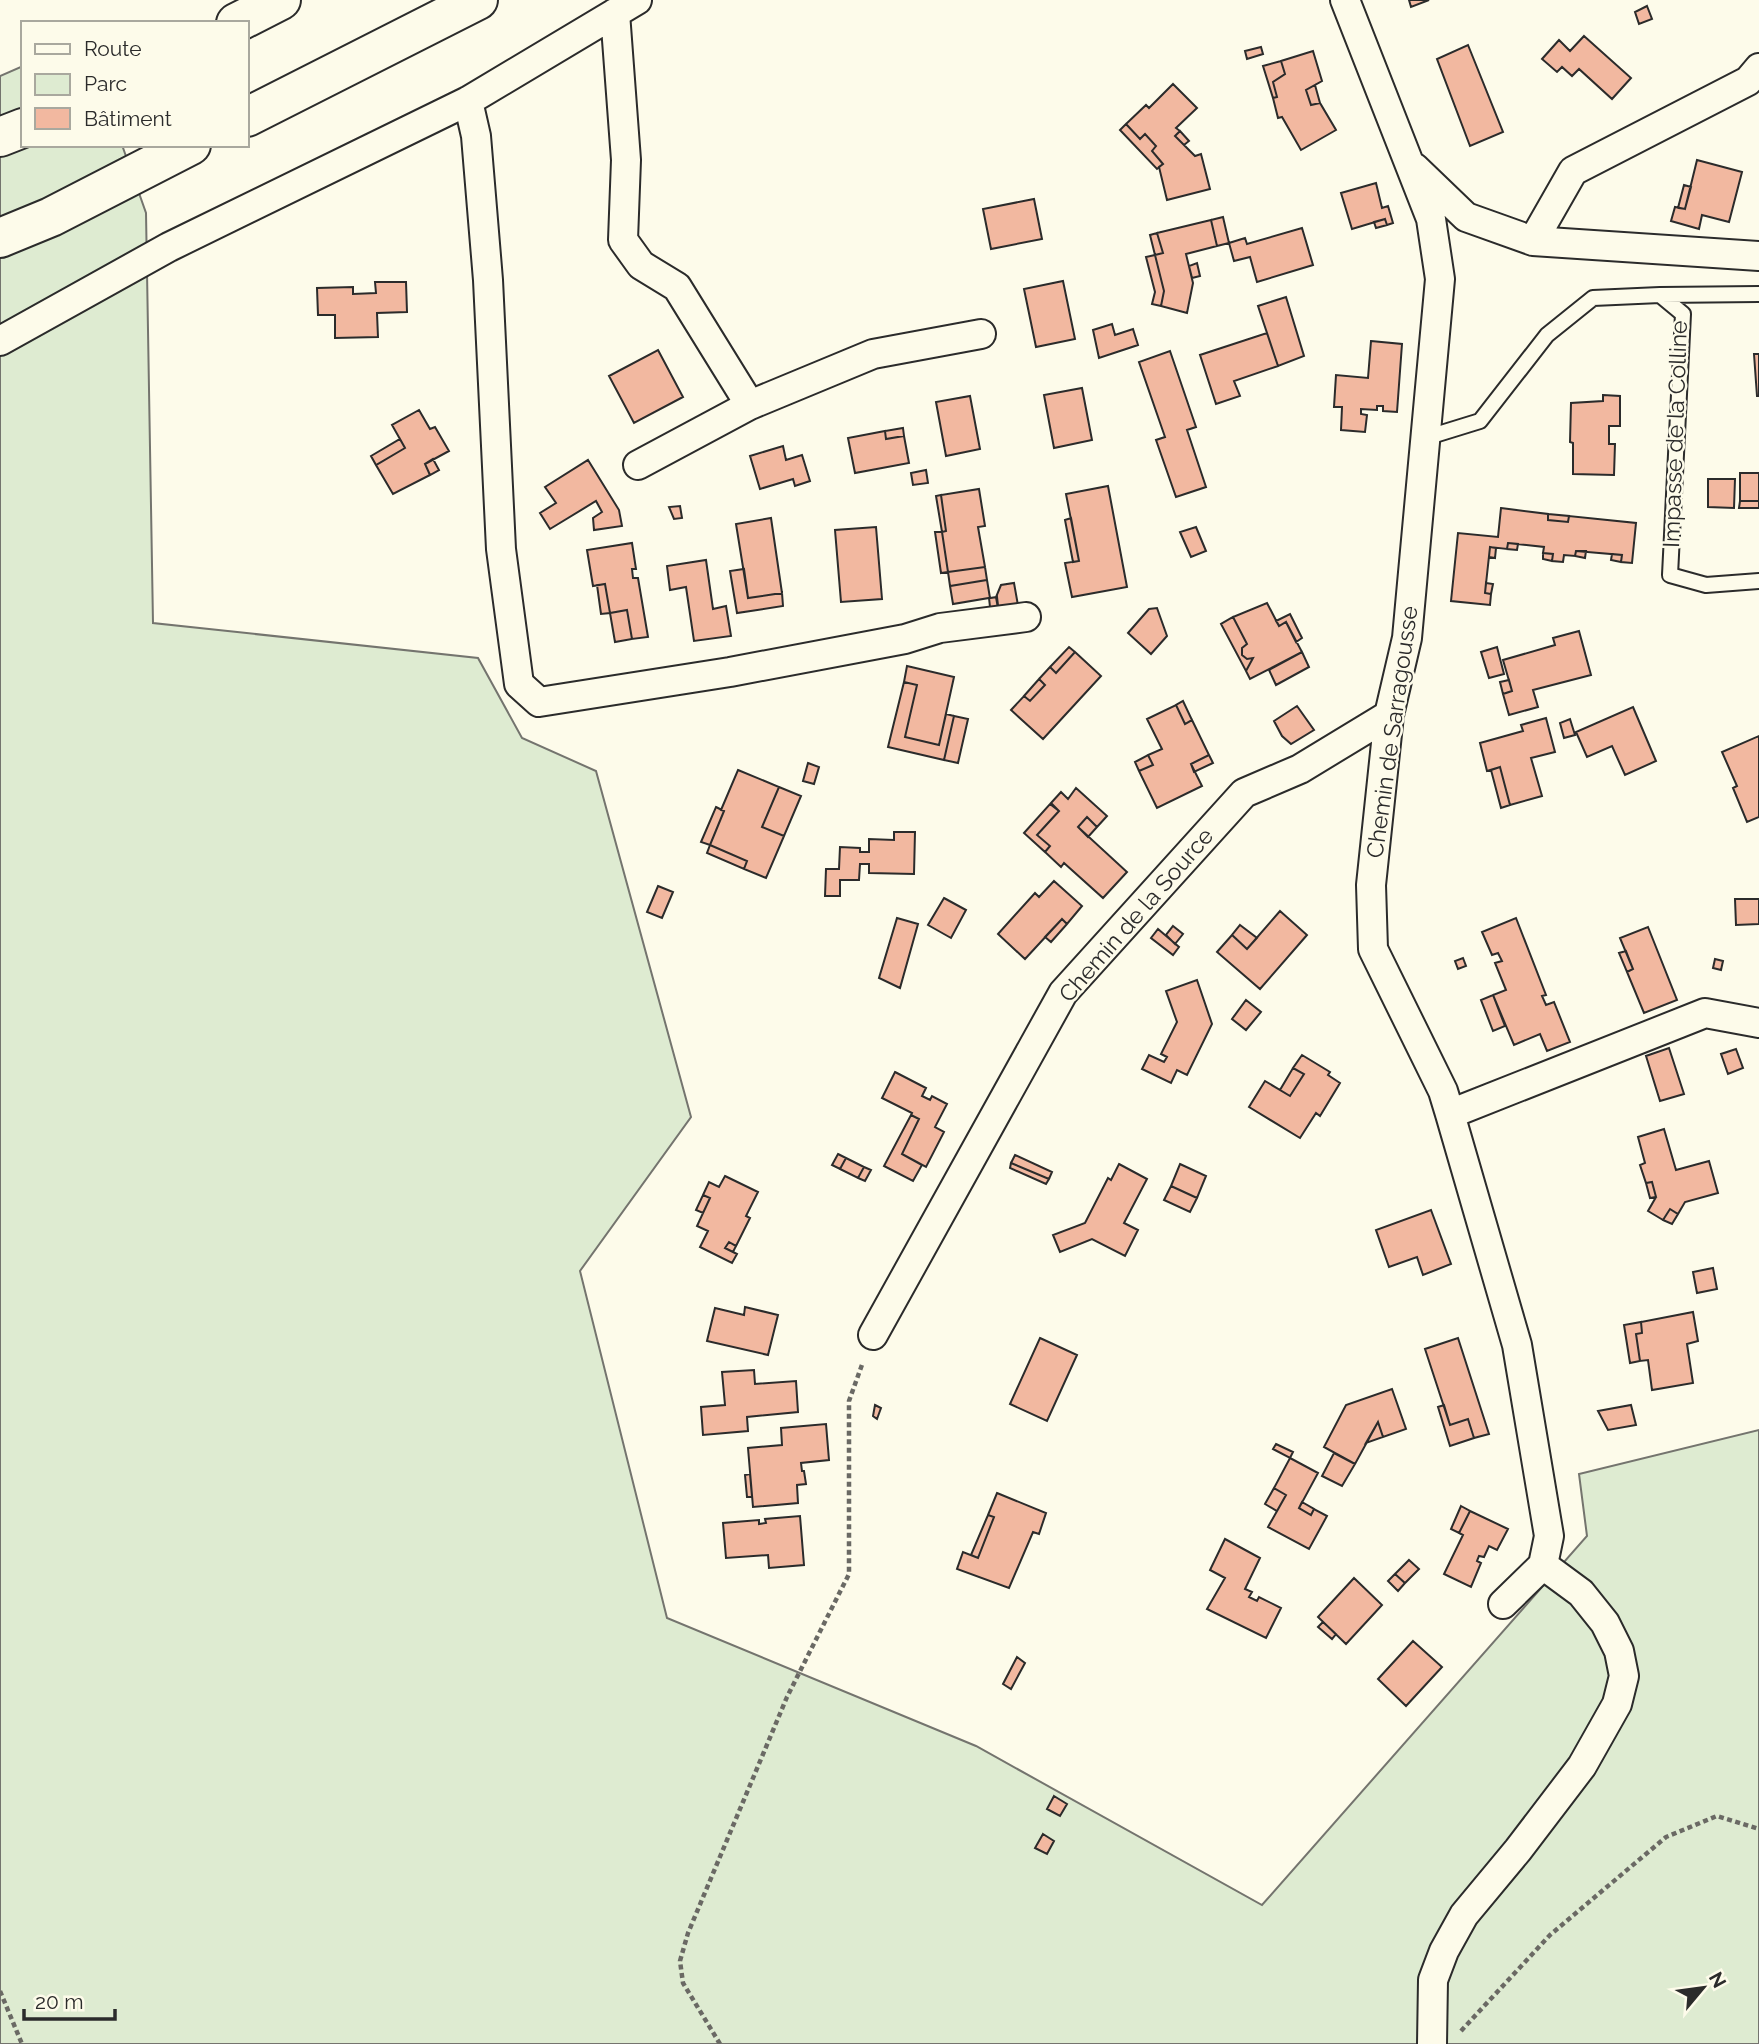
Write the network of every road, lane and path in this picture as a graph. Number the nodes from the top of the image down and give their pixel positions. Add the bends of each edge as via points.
1 (281, 0) edge
2 (478, 0) edge
3 (1345, 0) edge
4 (626, 6) edge
5 (240, 21) edge
6 (1759, 68) edge
7 (468, 101) junction
8 (248, 116) edge
9 (21, 129) edge
10 (0, 137) edge
11 (187, 147) edge
12 (1408, 162) junction
13 (0, 238) edge
14 (1533, 241) junction
15 (1759, 256) edge
16 (1759, 294) edge
17 (1660, 295) junction
18 (981, 334) dead end
19 (0, 341) edge
20 (750, 405) junction
21 (1425, 438) junction
22 (638, 465) dead end
23 (1759, 581) edge
24 (1026, 617) dead end
25 (1389, 715) junction
26 (1759, 1023) edge
27 (1450, 1114) junction
28 (873, 1335) joint
29 (1543, 1565) junction
30 (1503, 1604) dead end
31 (1759, 1829) edge
32 (0, 1991) edge
33 (1458, 2034) dead end
34 (22, 2044) edge
35 (720, 2044) edge
36 (1432, 2044) edge

1 - 5 highway
2 - 8 highway
3 - 12 street, Chemin de Sarragousse
4 - 7 street
4 - 20 street via 624,240 641,265 677,288
6 - 14 street via 1748,81 1573,171
7 - 19 street via 169,247
7 - 24 street via 476,135 488,280 501,549 519,684 539,702 743,670 940,628
9 - 10 highway
11 - 13 highway
12 - 14 street via 1466,217
12 - 21 street, Chemin de Sarragousse via 1431,219 1440,279
14 - 15 street
16 - 17 lane
17 - 21 lane, Impasse de la Colline via 1593,298 1547,335 1480,421
17 - 23 lane, Impasse de la Colline via 1683,314 1670,575 1706,585
18 - 20 street via 873,354
20 - 22 street
21 - 25 street, Chemin de Sarragousse via 1407,638
25 - 27 street, Chemin de Sarragousse via 1371,885 1373,949
25 - 28 street, Chemin de la Source via 1300,769 1244,793 1063,993
26 - 27 street via 1705,1013
27 - 29 street, Chemin de Sarragousse via 1517,1345 1549,1536
28 - 35 path via 849,1401 849,1574 787,1697 680,1961 683,1983
29 - 30 street
29 - 36 street via 1581,1593 1605,1623 1619,1651 1624,1676 1617,1704 1582,1766 1464,1915 1444,1951 1433,1980
31 - 33 path via 1717,1816 1666,1836 1550,1935
32 - 34 path

